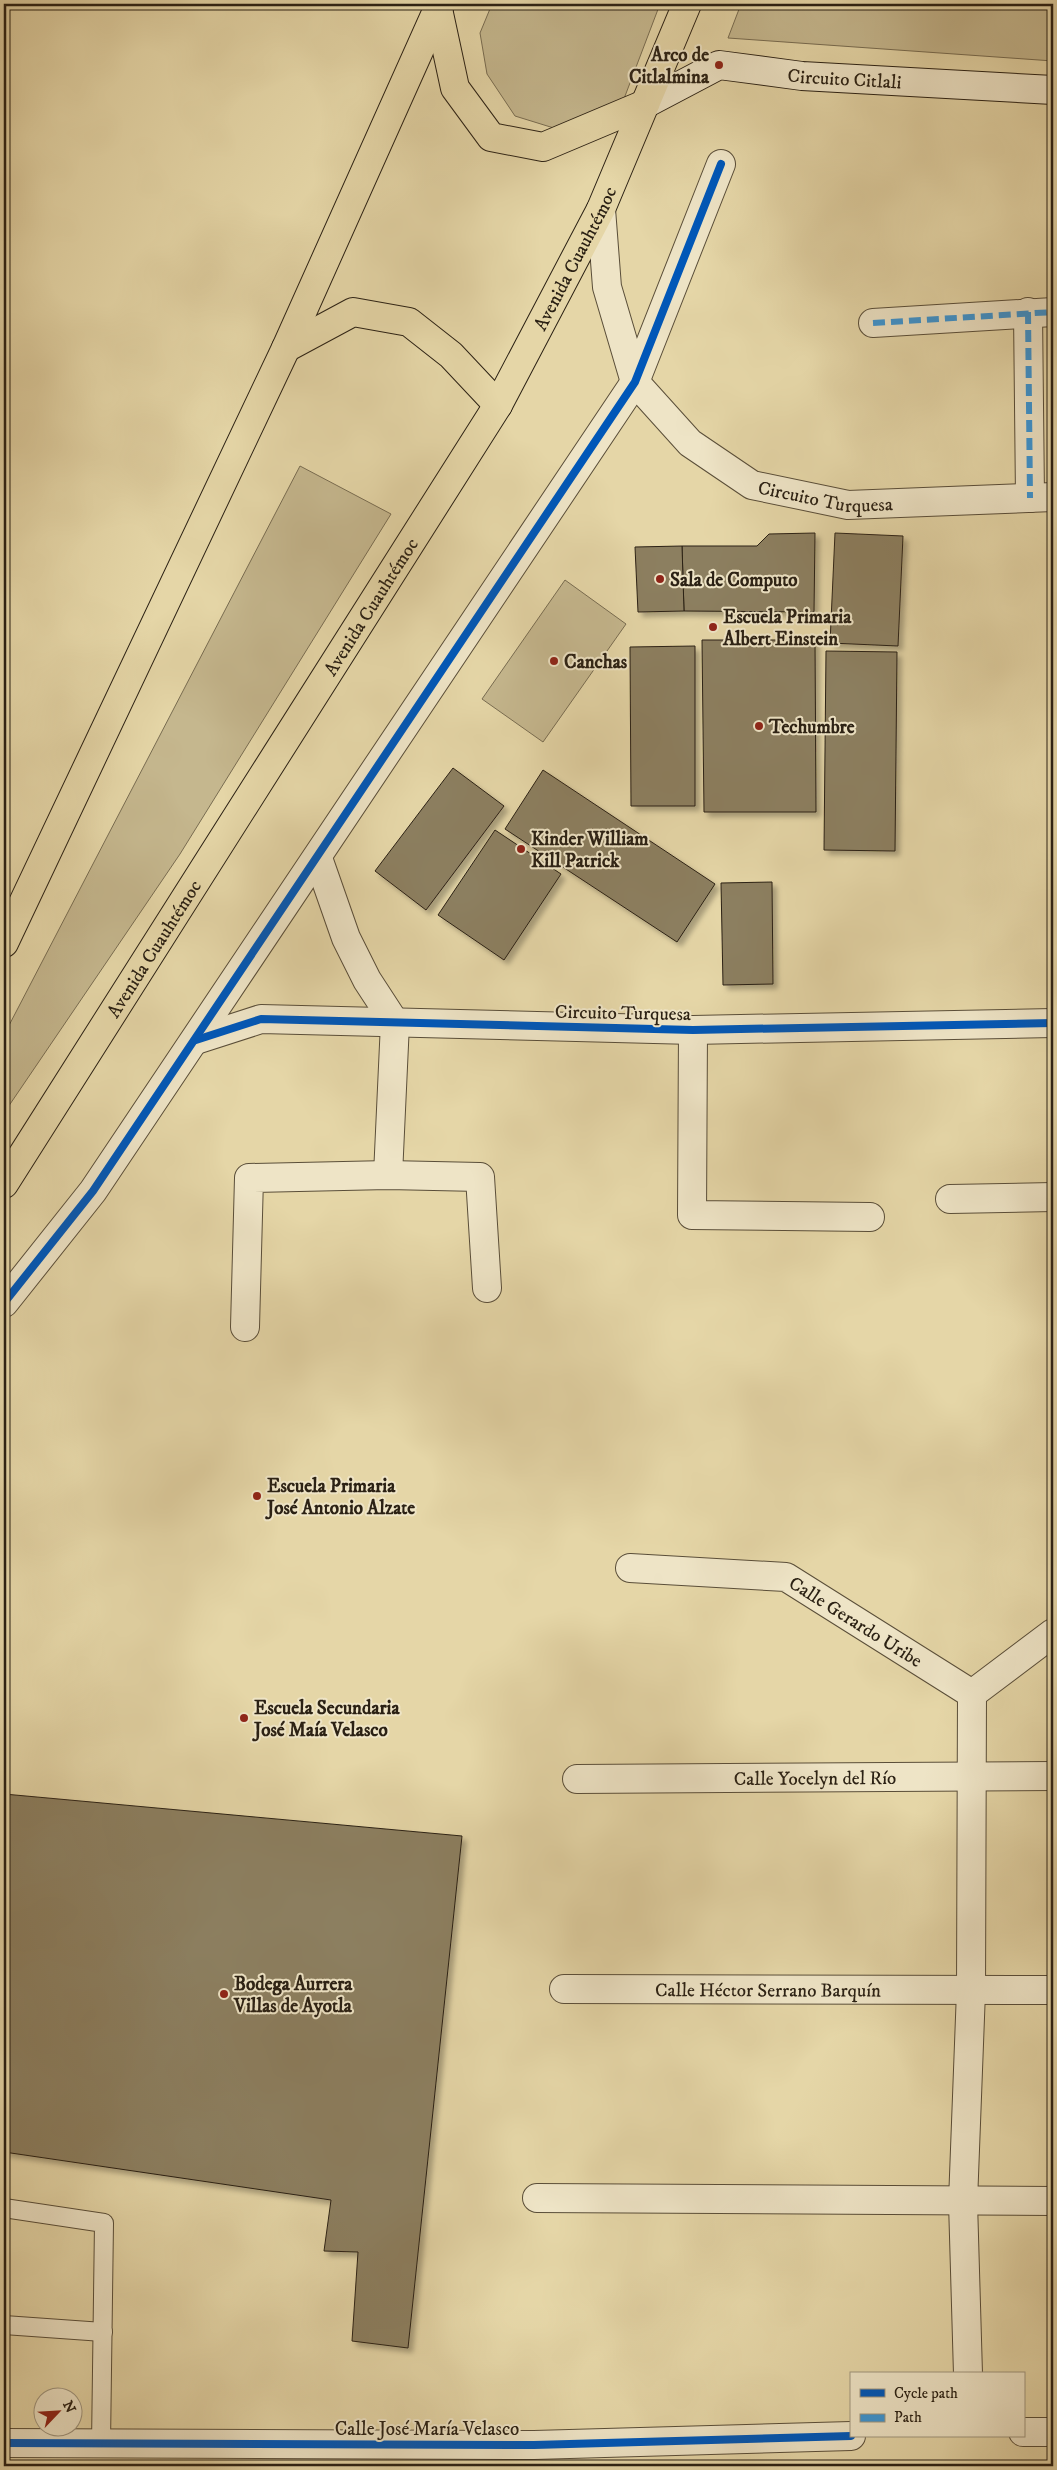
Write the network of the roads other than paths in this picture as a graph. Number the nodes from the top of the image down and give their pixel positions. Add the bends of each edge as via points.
1 (688, 4) edge
2 (439, 6) edge
3 (1053, 90) edge
4 (645, 104) junction
5 (721, 164) dead end
6 (601, 209) junction
7 (1040, 312) edge
8 (873, 323) dead end
9 (286, 348) junction
10 (636, 382) junction
11 (498, 406) junction
12 (1041, 498) edge
13 (318, 858) junction
14 (4, 943) edge
15 (395, 1023) junction
16 (1053, 1023) edge
17 (693, 1030) junction
18 (196, 1040) junction
19 (388, 1174) junction
20 (4, 1184) edge
21 (1053, 1197) edge
22 (950, 1199) dead end
23 (870, 1217) dead end
24 (487, 1288) dead end
25 (4, 1303) edge
26 (245, 1327) dead end
27 (630, 1568) dead end
28 (1053, 1633) edge
29 (972, 1694) junction
30 (1053, 1776) edge
31 (970, 1778) junction
32 (577, 1779) dead end
33 (564, 1989) dead end
34 (1053, 1990) edge
35 (971, 1991) junction
36 (538, 2198) dead end
37 (1053, 2201) edge
38 (962, 2202) junction
39 (4, 2208) edge
40 (4, 2325) edge
41 (103, 2332) junction
42 (968, 2372) edge
43 (1024, 2432) edge
44 (1053, 2432) edge
45 (850, 2436) edge
46 (4, 2443) edge
47 (101, 2444) junction

1 - 4 main road, Avenida Cuauhtémoc
2 - 4 main road via 455,88 491,137 543,147
2 - 9 main road
3 - 4 street, Circuito Citlali via 802,76 719,65
4 - 6 main road, Avenida Cuauhtémoc
5 - 10 street
6 - 10 street, Circuito Turquesa via 607,288
6 - 11 main road, Avenida Cuauhtémoc
7 - 8 street
7 - 12 street
9 - 11 main road via 353,312 409,322 451,355
9 - 14 main road
10 - 12 street, Circuito Turquesa via 690,443 752,484 848,505
10 - 13 street
11 - 20 main road, Avenida Cuauhtémoc
13 - 15 street via 346,938 367,980
13 - 18 street
15 - 17 street, Circuito Turquesa
15 - 18 street, Circuito Turquesa via 262,1019
15 - 19 street
16 - 17 street, Circuito Turquesa
17 - 23 street via 692,1215
18 - 25 street via 93,1191
19 - 24 street via 480,1177
19 - 26 street via 249,1178
21 - 22 street
27 - 29 street, Calle Gerardo Uribe via 786,1577
28 - 29 street
29 - 31 street
30 - 31 street, Calle Yocelyn del Río
31 - 32 street, Calle Yocelyn del Río
31 - 35 street
33 - 35 street, Calle Héctor Serrano Barquín
34 - 35 street, Calle Héctor Serrano Barquín
35 - 38 street
36 - 38 street
37 - 38 street
38 - 42 street
39 - 41 lane via 104,2223
40 - 41 lane
41 - 47 lane
43 - 44 street
45 - 47 street, Calle José María Velasco via 534,2445
46 - 47 street, Calle José María Velasco

